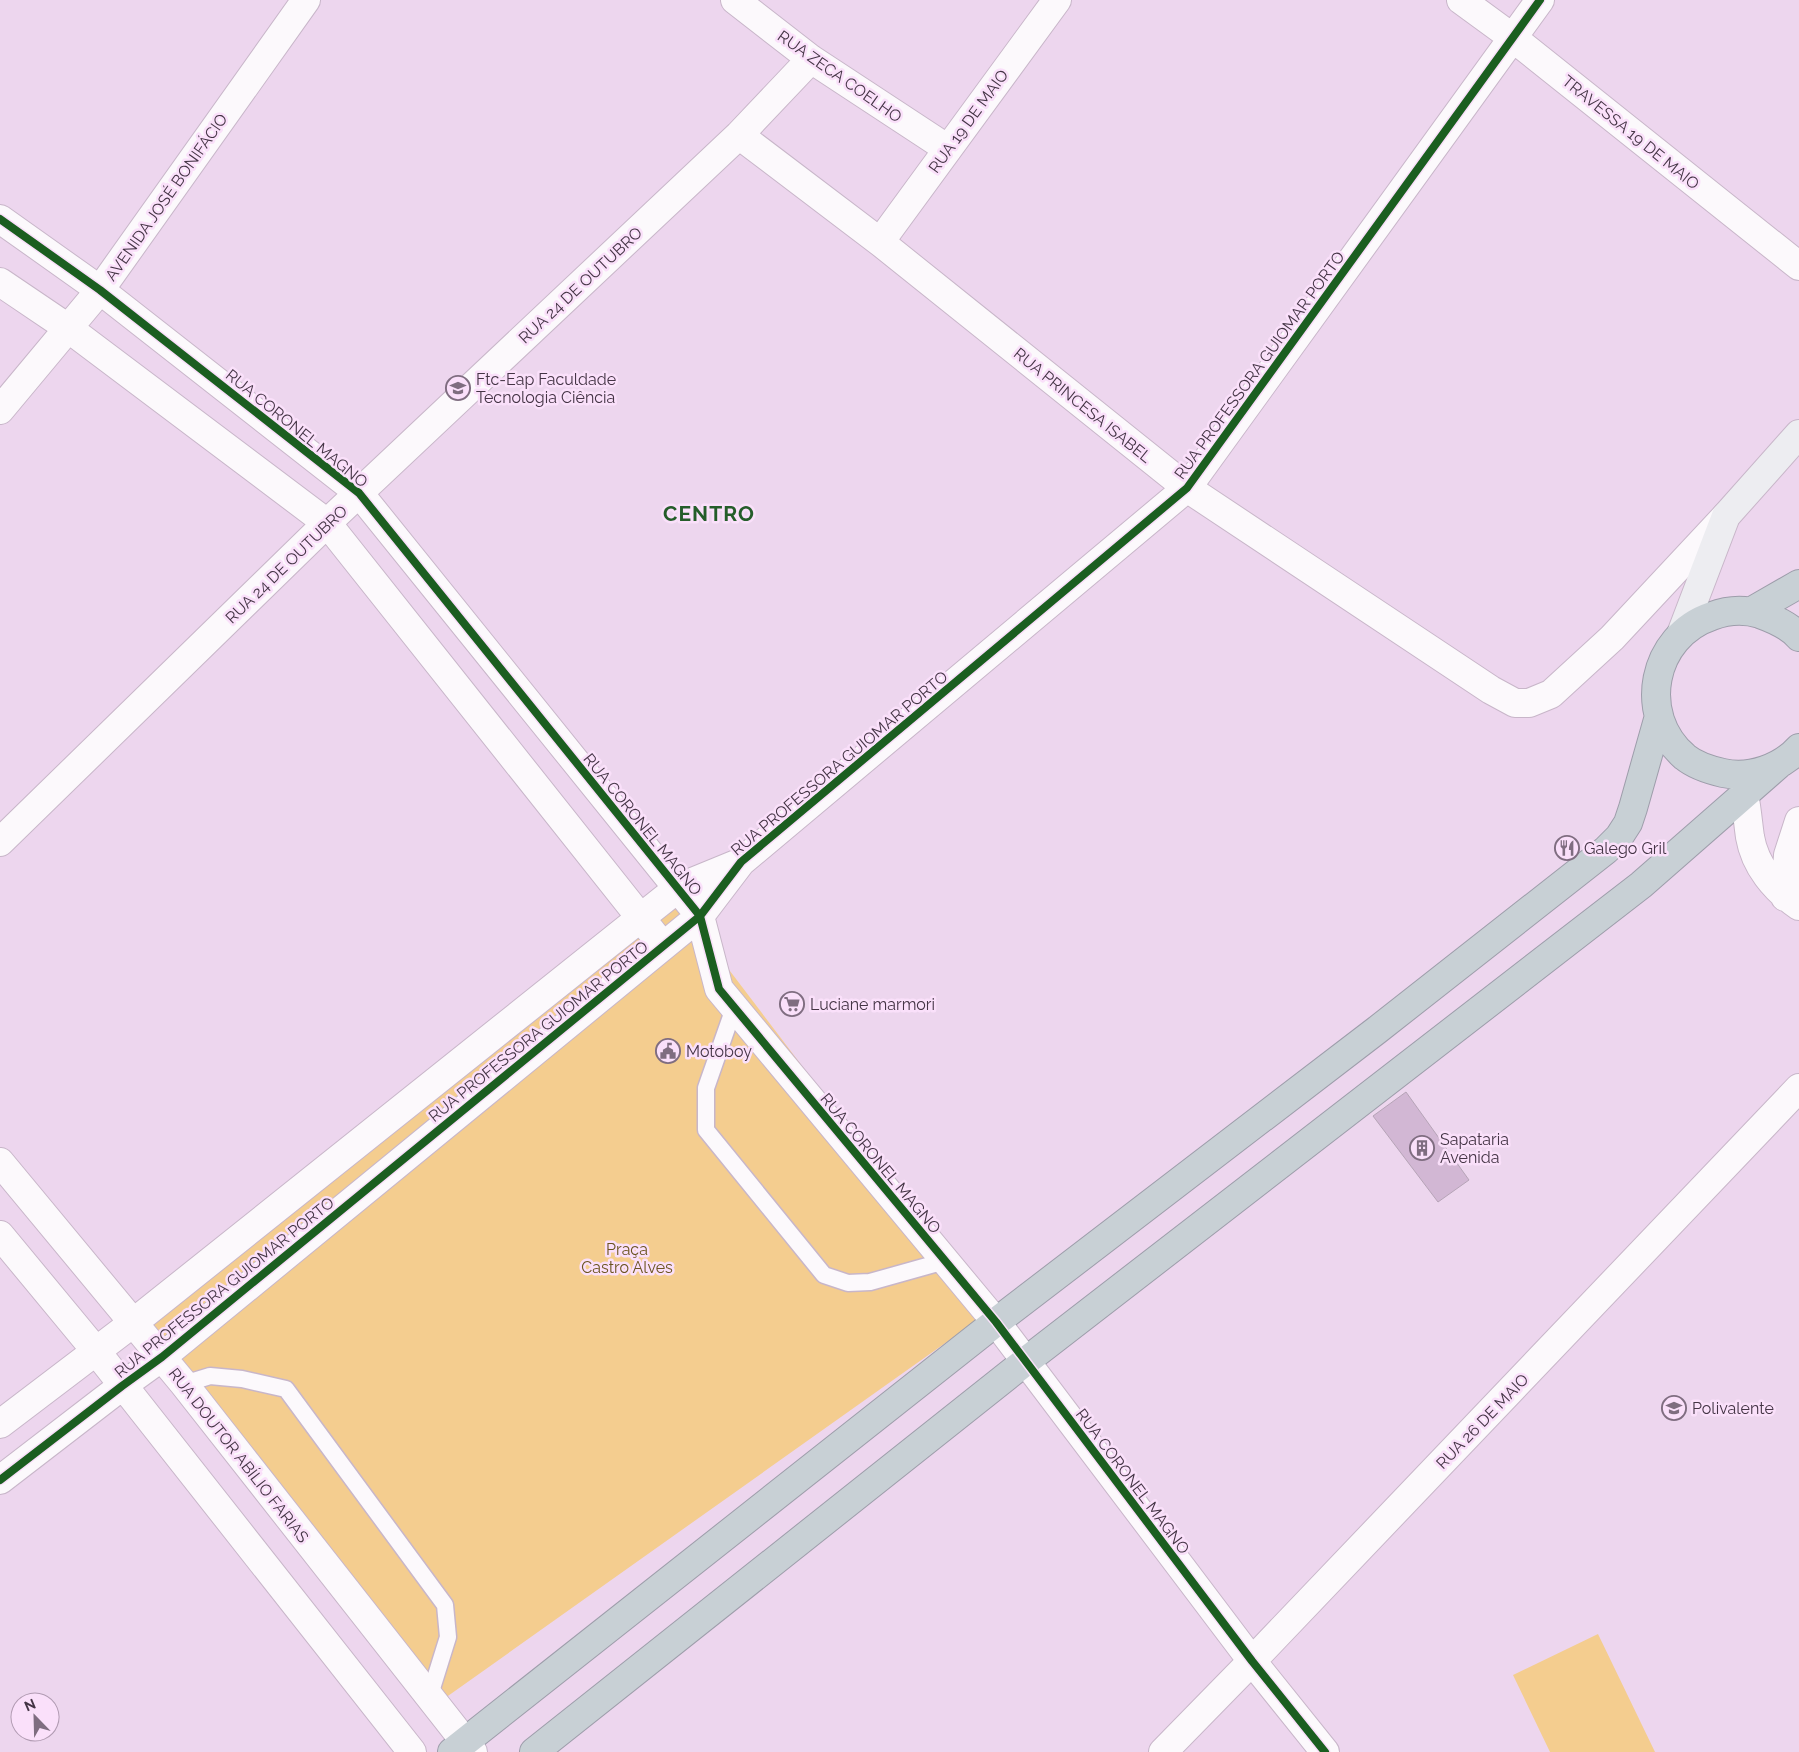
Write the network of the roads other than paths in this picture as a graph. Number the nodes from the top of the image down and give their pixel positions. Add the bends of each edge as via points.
1 (306, 0) edge
2 (735, 0) edge
3 (1057, 0) edge
4 (1461, 0) edge
5 (1540, 0) edge
6 (1513, 38) junction
7 (811, 59) junction
8 (739, 135) junction
9 (948, 149) junction
10 (0, 219) edge
11 (880, 242) junction
12 (1799, 266) edge
13 (0, 282) edge
14 (100, 290) junction
15 (68, 328) junction
16 (0, 410) edge
17 (1799, 434) edge
18 (1187, 488) junction
19 (359, 493) junction
20 (1726, 516) junction
21 (327, 523) junction
22 (1799, 584) edge
23 (1752, 611) junction
24 (1681, 634) junction
25 (1799, 637) edge
26 (1659, 716) junction
27 (1789, 756) edge
28 (1744, 794) junction
29 (1799, 821) edge
30 (0, 842) edge
31 (741, 862) junction
32 (678, 888) junction
33 (1792, 901) edge
34 (700, 916) junction
35 (640, 917) junction
36 (663, 946) junction
37 (734, 1008) junction
38 (1799, 1088) edge
39 (0, 1162) edge
40 (0, 1235) edge
41 (945, 1261) junction
42 (133, 1322) junction
43 (996, 1322) junction
44 (96, 1351) junction
45 (162, 1357) junction
46 (1026, 1361) junction
47 (184, 1384) junction
48 (122, 1386) junction
49 (0, 1424) edge
50 (0, 1480) edge
51 (1252, 1662) junction
52 (429, 1698) junction
53 (463, 1749) edge
54 (412, 1752) edge
55 (534, 1752) edge
56 (1163, 1752) edge
57 (1325, 1752) edge

1 - 14 street, AVENIDA JOSÉ BONIFÁCIO
2 - 7 street, RUA ZECA COELHO
3 - 9 street, RUA 19 DE MAIO
4 - 6 street, TRAVESSA 19 DE MAIO
5 - 6 street, RUA PROFESSORA GUIOMAR PORTO
6 - 12 street, TRAVESSA 19 DE MAIO
6 - 18 street, RUA PROFESSORA GUIOMAR PORTO
7 - 8 street, RUA 24 DE OUTUBRO
7 - 9 street, RUA ZECA COELHO
8 - 11 street, RUA PRINCESA ISABEL
8 - 19 street, RUA 24 DE OUTUBRO
9 - 11 street, RUA 19 DE MAIO
10 - 14 street, RUA CORONEL MAGNO
11 - 18 street, RUA PRINCESA ISABEL
13 - 15 street
14 - 15 street, AVENIDA JOSÉ BONIFÁCIO
14 - 19 street, RUA CORONEL MAGNO
15 - 16 street, AVENIDA JOSÉ BONIFÁCIO
15 - 21 street
17 - 20 main road
18 - 20 street, RUA PRINCESA ISABEL via 1515,703 1529,703 1551,694 1612,638
18 - 31 street, RUA PROFESSORA GUIOMAR PORTO
19 - 21 street, RUA 24 DE OUTUBRO
19 - 32 street, RUA CORONEL MAGNO
20 - 24 main road
21 - 30 street, RUA 24 DE OUTUBRO
21 - 35 street
22 - 23 highway
23 - 24 highway via 1726,611 1702,619
23 - 25 highway via 1776,619
24 - 26 highway via 1667,651 1658,672
26 - 27 highway via 1669,738 1686,757 1706,769 1730,775 1755,773
26 - 43 highway via 1630,816 1619,837 1606,850 1369,1037
27 - 28 highway
28 - 33 street via 1750,839 1759,866
28 - 46 highway via 1641,885
29 - 33 street via 1788,855
31 - 32 street, RUA PROFESSORA GUIOMAR PORTO
31 - 34 street, RUA PROFESSORA GUIOMAR PORTO
32 - 34 street, RUA CORONEL MAGNO
32 - 35 street, RUA PROFESSORA GUIOMAR PORTO
34 - 36 street, RUA PROFESSORA GUIOMAR PORTO
34 - 37 street, RUA CORONEL MAGNO via 719,989
35 - 36 street
35 - 42 street, RUA PROFESSORA GUIOMAR PORTO
36 - 45 street, RUA PROFESSORA GUIOMAR PORTO
37 - 41 street, RUA CORONEL MAGNO
37 - 41 lane via 706,1088 706,1130 824,1275 848,1283 870,1282
38 - 51 street, RUA 26 DE MAIO
39 - 42 street, RUA DOUTOR ABÍLIO FARIAS
40 - 44 street
41 - 43 street, RUA CORONEL MAGNO
42 - 44 street, RUA PROFESSORA GUIOMAR PORTO
42 - 45 street, RUA DOUTOR ABÍLIO FARIAS
43 - 46 street, RUA CORONEL MAGNO
43 - 53 highway
44 - 48 street
44 - 49 street, RUA PROFESSORA GUIOMAR PORTO
45 - 47 street, RUA DOUTOR ABÍLIO FARIAS
45 - 48 street, RUA PROFESSORA GUIOMAR PORTO
46 - 51 street, RUA CORONEL MAGNO
46 - 55 highway
47 - 52 street, RUA DOUTOR ABÍLIO FARIAS
47 - 52 lane via 210,1376 242,1379 286,1390 445,1605 448,1637
48 - 50 street, RUA PROFESSORA GUIOMAR PORTO
48 - 54 street
51 - 56 street, RUA 26 DE MAIO
51 - 57 street, RUA CORONEL MAGNO
52 - 53 street, RUA DOUTOR ABÍLIO FARIAS

